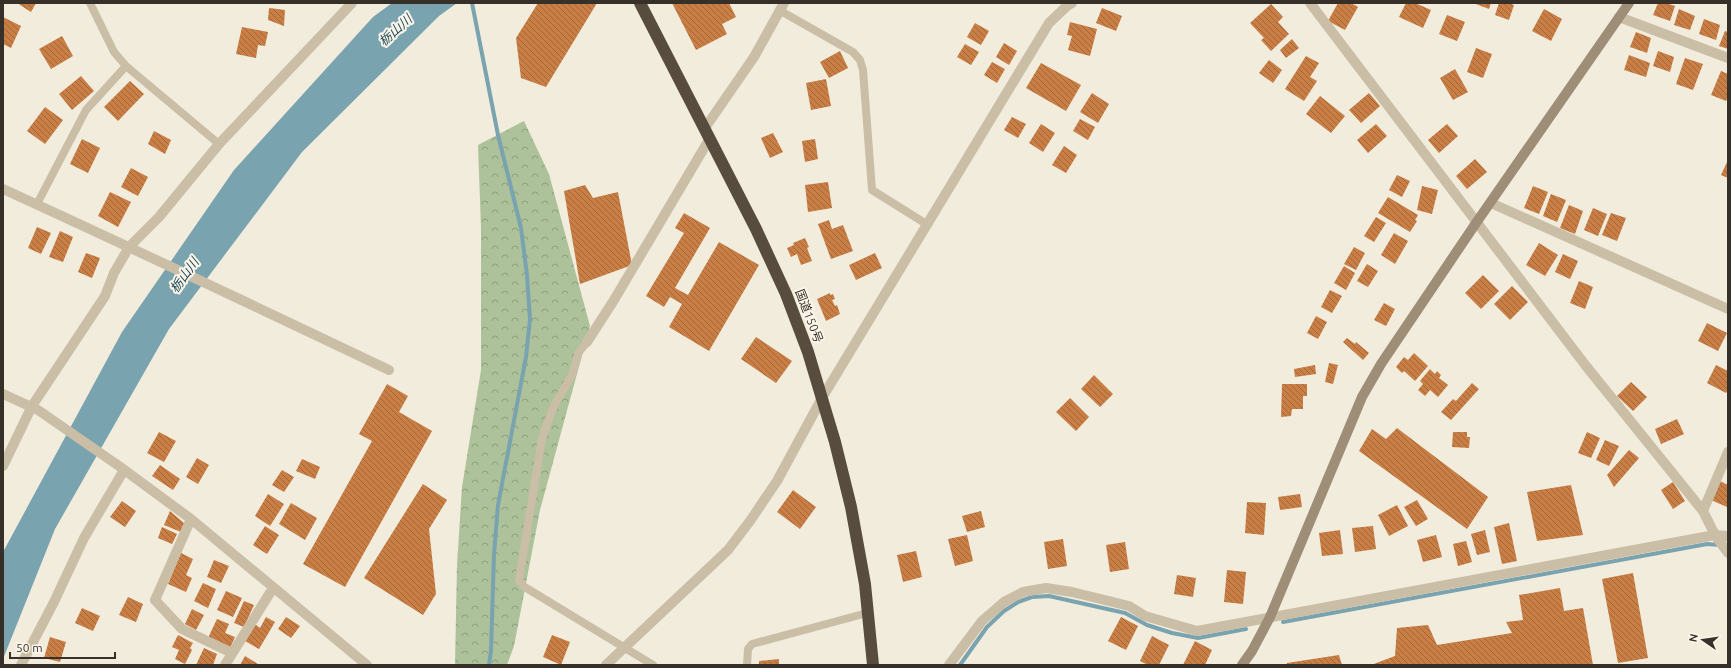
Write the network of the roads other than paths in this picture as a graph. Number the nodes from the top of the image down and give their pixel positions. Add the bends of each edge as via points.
1 (90, 3) edge
2 (352, 3) edge
3 (640, 3) edge
4 (1071, 3) edge
5 (1310, 3) edge
6 (1629, 3) edge
7 (782, 6) edge
8 (1619, 17) junction
9 (1728, 58) edge
10 (126, 66) junction
11 (707, 133) junction
12 (219, 144) junction
13 (3, 189) edge
14 (1491, 203) junction
15 (37, 204) junction
16 (1476, 223) junction
17 (928, 225) junction
18 (129, 247) junction
19 (1728, 309) edge
20 (587, 342) joint
21 (389, 370) dead end
22 (3, 394) edge
23 (822, 398) junction
24 (35, 408) junction
25 (1728, 452) edge
26 (3, 466) edge
27 (122, 468) junction
28 (1703, 511) junction
29 (191, 519) junction
30 (1715, 536) junction
31 (1728, 536) edge
32 (1728, 553) edge
33 (273, 588) junction
34 (868, 613) junction
35 (1270, 617) junction
36 (625, 648) junction
37 (232, 653) junction
38 (21, 665) edge
39 (225, 665) edge
40 (367, 665) edge
41 (606, 665) edge
42 (653, 665) edge
43 (747, 665) edge
44 (873, 665) edge
45 (949, 665) edge
46 (1242, 665) edge

1 - 10 lane via 114,52
2 - 12 street
3 - 11 highway, 国道150号
4 - 17 street via 1049,23
5 - 16 street
6 - 8 street
7 - 11 street
7 - 17 lane via 853,52 860,60 863,70 872,190
8 - 9 street
8 - 14 street
10 - 12 lane
10 - 15 lane via 86,110
11 - 20 street via 614,300
11 - 23 highway, 国道150号 via 786,294
12 - 18 street via 159,217
13 - 15 street
14 - 16 street
14 - 19 street
15 - 18 street
16 - 28 street via 1586,366
16 - 35 street via 1381,364 1362,397
17 - 23 street
18 - 21 street
18 - 24 street via 114,273 105,296
20 - 36 lane via 578,352 572,376 554,406 542,438 519,580 523,586
22 - 24 street
23 - 34 highway, 国道150号 via 851,507
23 - 36 street via 777,481 728,550
24 - 26 street
24 - 27 street
25 - 28 street
27 - 29 street
27 - 38 street
28 - 30 street
29 - 33 street
29 - 37 street via 156,600 182,629
30 - 31 street
30 - 32 street
30 - 35 street
33 - 37 street
33 - 40 street
34 - 43 lane via 752,644 748,649
34 - 44 highway, 国道150号
35 - 45 street via 1197,631 1145,616 1129,606 1046,588 1023,592 1004,602 982,621
35 - 46 street
36 - 41 street
36 - 42 lane
37 - 39 street

